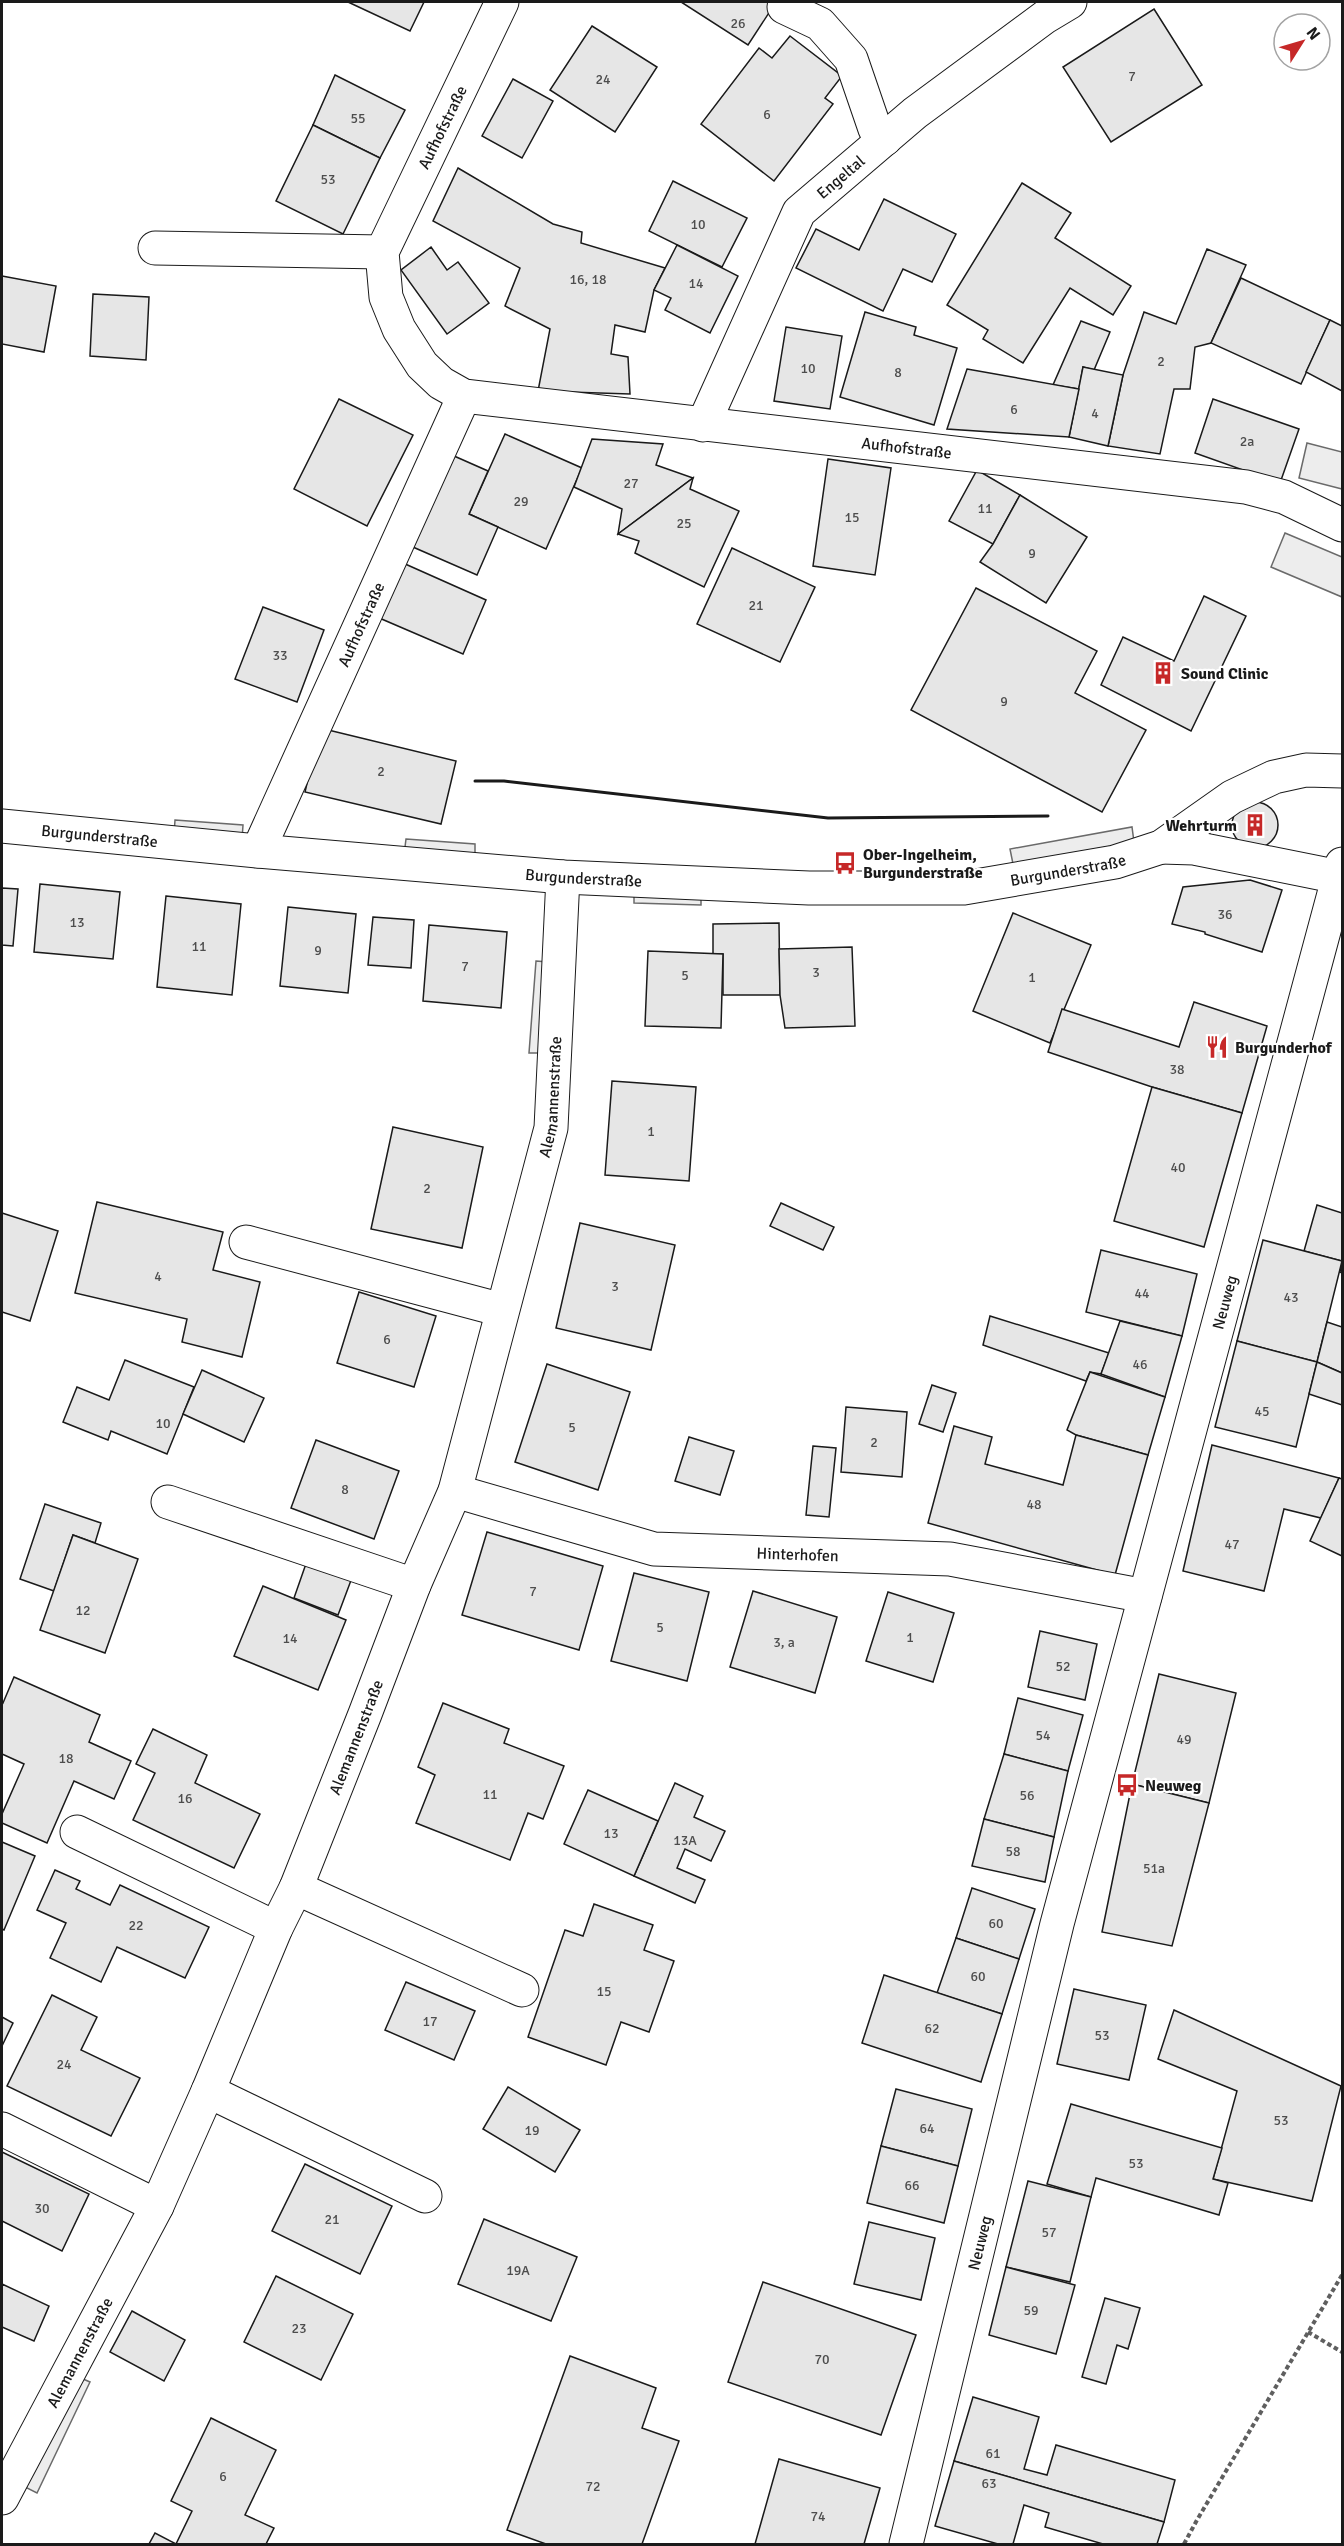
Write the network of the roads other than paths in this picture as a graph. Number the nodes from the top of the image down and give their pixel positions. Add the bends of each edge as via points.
1 (502, 2) edge
2 (1070, 2) edge
3 (784, 7) dead end
4 (885, 139) junction
5 (155, 248) dead end
6 (382, 252) junction
7 (464, 396) junction
8 (703, 425) junction
9 (1342, 525) edge
10 (1342, 771) edge
11 (2, 826) edge
12 (1161, 847) junction
13 (258, 851) junction
14 (1341, 870) edge
15 (563, 877) junction
16 (246, 1242) dead end
17 (502, 1311) junction
18 (455, 1491) junction
19 (168, 1502) dead end
20 (414, 1585) junction
21 (1145, 1596) junction
22 (77, 1832) dead end
23 (296, 1888) junction
24 (276, 1928) junction
25 (522, 1990) dead end
26 (208, 2091) junction
27 (2, 2129) edge
28 (425, 2196) dead end
29 (157, 2206) junction
30 (2, 2498) edge
31 (906, 2544) edge

1 - 6 street, Aufhofstraße
2 - 4 street, Engeltal via 915,113
3 - 4 street via 820,24 851,59 875,129
4 - 8 street, Engeltal via 799,212
5 - 6 street
6 - 7 street, Aufhofstraße via 386,297 399,329 422,365 441,383
7 - 8 street, Aufhofstraße
7 - 13 street, Aufhofstraße
8 - 9 street, Aufhofstraße via 1246,487 1284,497
10 - 12 street, Burgunderstraße via 1306,770 1274,777 1232,797
11 - 13 street, Burgunderstraße
12 - 14 street, Burgunderstraße via 1194,848
12 - 15 street, Burgunderstraße via 1115,862 964,888 809,888
13 - 15 street, Burgunderstraße
14 - 21 street, Neuweg
15 - 17 street, Alemannenstraße via 551,1128
16 - 17 street
17 - 18 street, Alemannenstraße
18 - 20 street, Alemannenstraße
18 - 21 street, Hinterhofen via 654,1549 950,1558
19 - 20 street
20 - 23 street, Alemannenstraße
21 - 31 street, Neuweg via 1057,1924
22 - 24 street
23 - 24 street, Alemannenstraße
23 - 25 street
24 - 26 street, Alemannenstraße
26 - 28 street
26 - 29 street, Alemannenstraße
27 - 29 street
29 - 30 street, Alemannenstraße

